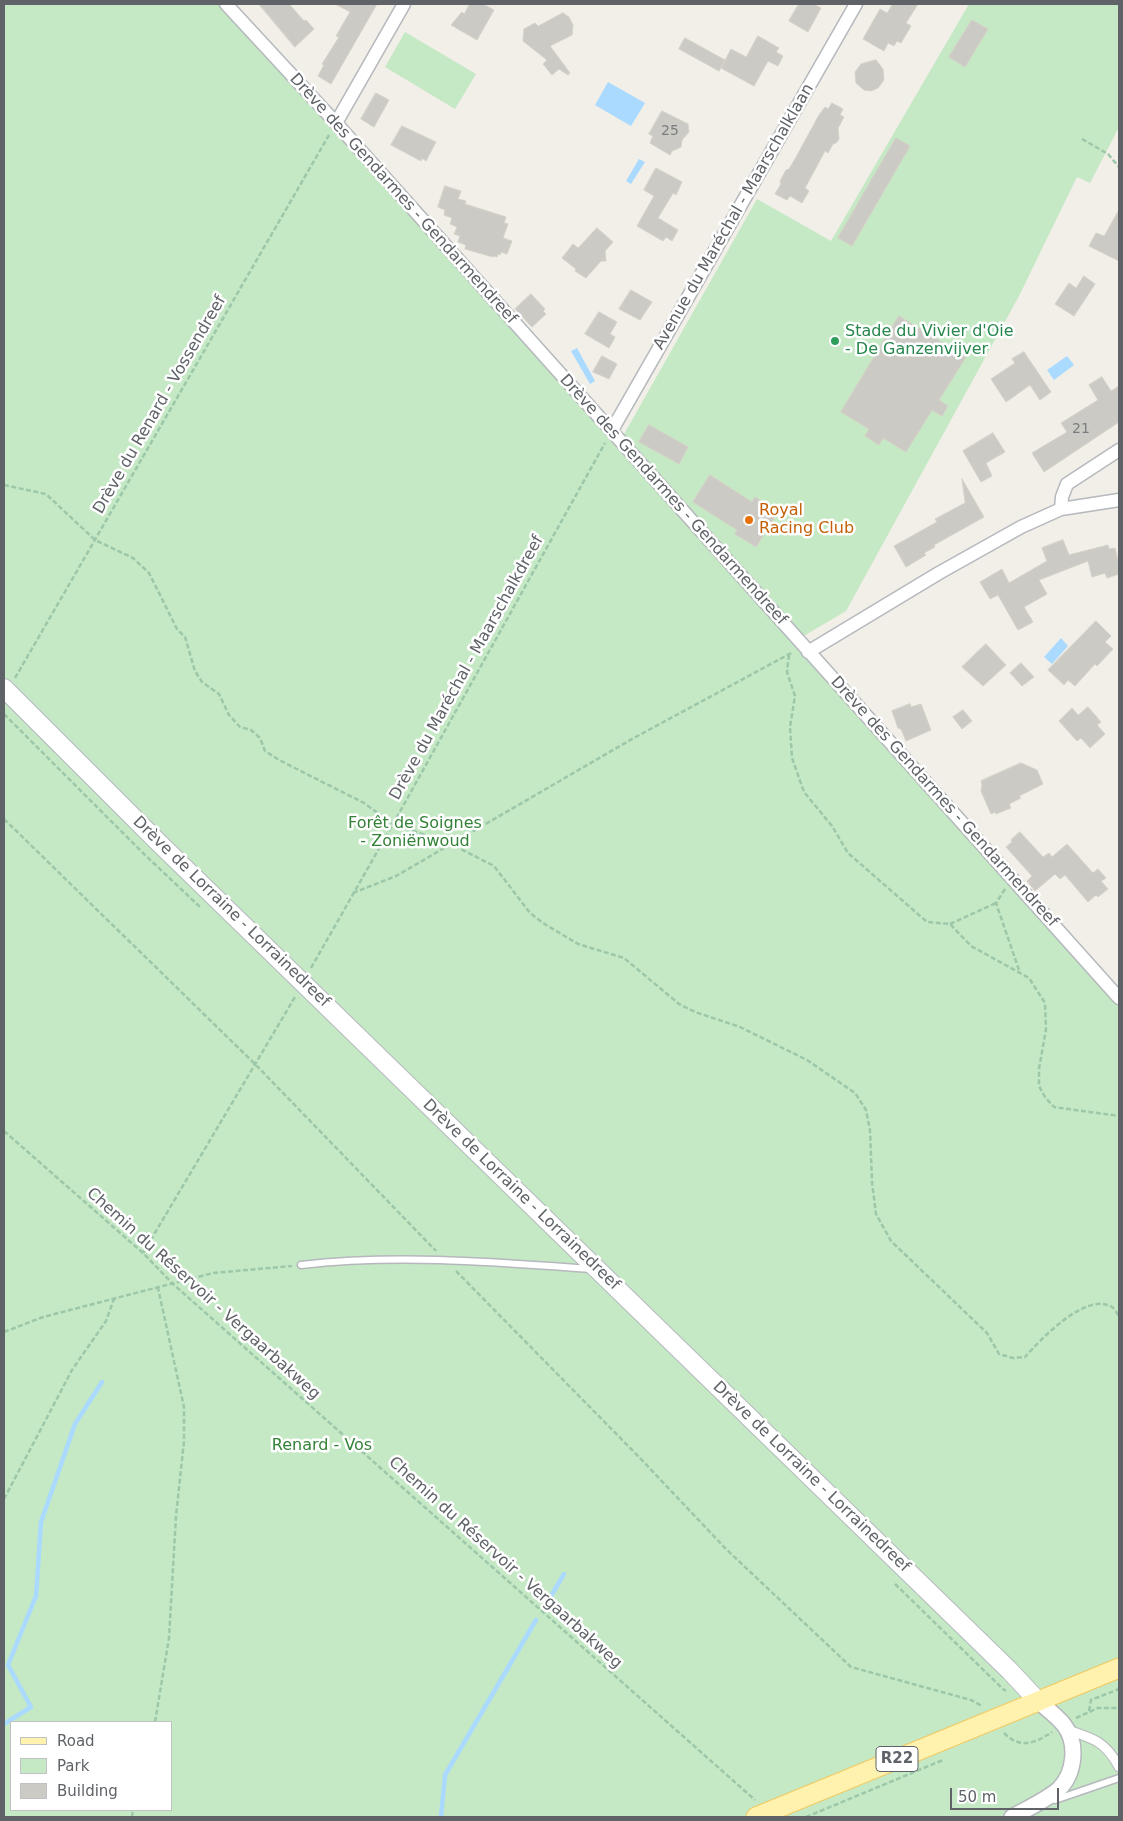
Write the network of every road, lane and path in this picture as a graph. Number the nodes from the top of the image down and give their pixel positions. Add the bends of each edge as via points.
1 (226, 4) edge
2 (404, 4) edge
3 (856, 4) edge
4 (336, 122) junction
5 (1082, 139) dead end
6 (1119, 167) edge
7 (612, 430) junction
8 (1119, 450) edge
9 (4, 485) edge
10 (1119, 500) edge
11 (1062, 509) junction
12 (95, 540) junction
13 (806, 649) junction
14 (789, 655) junction
15 (6, 690) edge
16 (4, 819) edge
17 (393, 824) junction
18 (452, 844) junction
19 (1013, 878) junction
20 (353, 894) junction
21 (996, 903) junction
22 (950, 924) junction
23 (1019, 971) junction
24 (303, 982) junction
25 (1119, 998) edge
26 (255, 1064) junction
27 (1119, 1116) edge
28 (4, 1131) edge
29 (143, 1253) junction
30 (446, 1260) junction
31 (301, 1265) joint
32 (596, 1269) junction
33 (174, 1284) junction
34 (158, 1288) junction
35 (114, 1299) junction
36 (1119, 1316) edge
37 (4, 1332) edge
38 (4, 1499) edge
39 (1119, 1668) edge
40 (1119, 1689) edge
41 (971, 1700) dead end
42 (1038, 1701) junction
43 (1119, 1708) edge
44 (1089, 1711) junction
45 (155, 1721) edge
46 (1066, 1727) junction
47 (1004, 1734) dead end
48 (944, 1759) dead end
49 (1119, 1767) edge
50 (1119, 1778) edge
51 (762, 1815) edge
52 (806, 1817) edge
53 (1013, 1817) edge

1 - 4 street, Drève des Gendarmes - Gendarmendreef
2 - 4 street
3 - 7 street, Avenue du Maréchal - Maarschalklaan
4 - 7 street, Drève des Gendarmes - Gendarmendreef
4 - 12 path, Drève du Renard - Vossendreef
5 - 6 path via 1108,154
7 - 13 street, Drève des Gendarmes - Gendarmendreef
7 - 17 path, Drève du Maréchal - Maarschalkdreef
8 - 11 street via 1067,484
9 - 12 path via 46,494
10 - 11 street
11 - 13 street via 1004,536
12 - 15 path, Drève du Renard - Vossendreef
12 - 17 path via 132,558 148,573 176,629 185,638 194,671 202,682 220,694 229,715 240,727 252,730 260,738 264,751 364,803
13 - 14 path
13 - 19 street, Drève des Gendarmes - Gendarmendreef
14 - 18 path via 632,739
14 - 22 path via 787,672 795,696 790,727 792,758 804,792 832,826 848,853 927,922
15 - 24 main road, Drève de Lorraine - Lorrainedreef
16 - 26 path
17 - 18 path
17 - 20 path, Drève du Maréchal - Maarschalkdreef
18 - 20 path via 396,876
18 - 36 path via 494,866 530,913 543,923 578,944 624,958 679,1004 740,1027 807,1060 855,1093 866,1110 870,1130 876,1214 891,1241 987,1333 999,1354 1025,1357 1083,1306 1112,1306
19 - 21 path
19 - 25 street, Drève des Gendarmes - Gendarmendreef
20 - 24 path, Drève du Maréchal - Maarschalkdreef
21 - 22 path
21 - 23 path
22 - 23 path via 971,946
23 - 27 path via 1029,978 1045,1003 1046,1029 1039,1069 1039,1086 1044,1097 1054,1107
24 - 26 path, Drève du Maréchal - Maarschalkdreef
24 - 32 main road, Drève de Lorraine - Lorrainedreef
26 - 29 path, Drève du Maréchal - Maarschalkdreef
26 - 30 path
28 - 29 path, Chemin du Réservoir - Vergaarbakweg
29 - 33 path, Chemin du Réservoir - Vergaarbakweg
30 - 31 lane via 338,1261
30 - 32 lane
30 - 41 path via 726,1549 851,1667
31 - 33 path via 213,1273
32 - 42 main road, Drève de Lorraine - Lorrainedreef
33 - 34 path
33 - 51 path, Chemin du Réservoir - Vergaarbakweg
34 - 35 path
34 - 45 path via 184,1407 184,1441 169,1638
35 - 37 path via 43,1317
35 - 38 path via 106,1322 72,1370
39 - 42 main road, R22
40 - 44 path via 1091,1700
42 - 46 street
42 - 51 main road, R22
43 - 44 path
44 - 46 path
46 - 47 path via 1022,1744 1015,1743
46 - 49 street via 1095,1739 1108,1750
46 - 53 street via 1073,1748 1068,1778 1058,1790
48 - 52 path
50 - 53 lane

